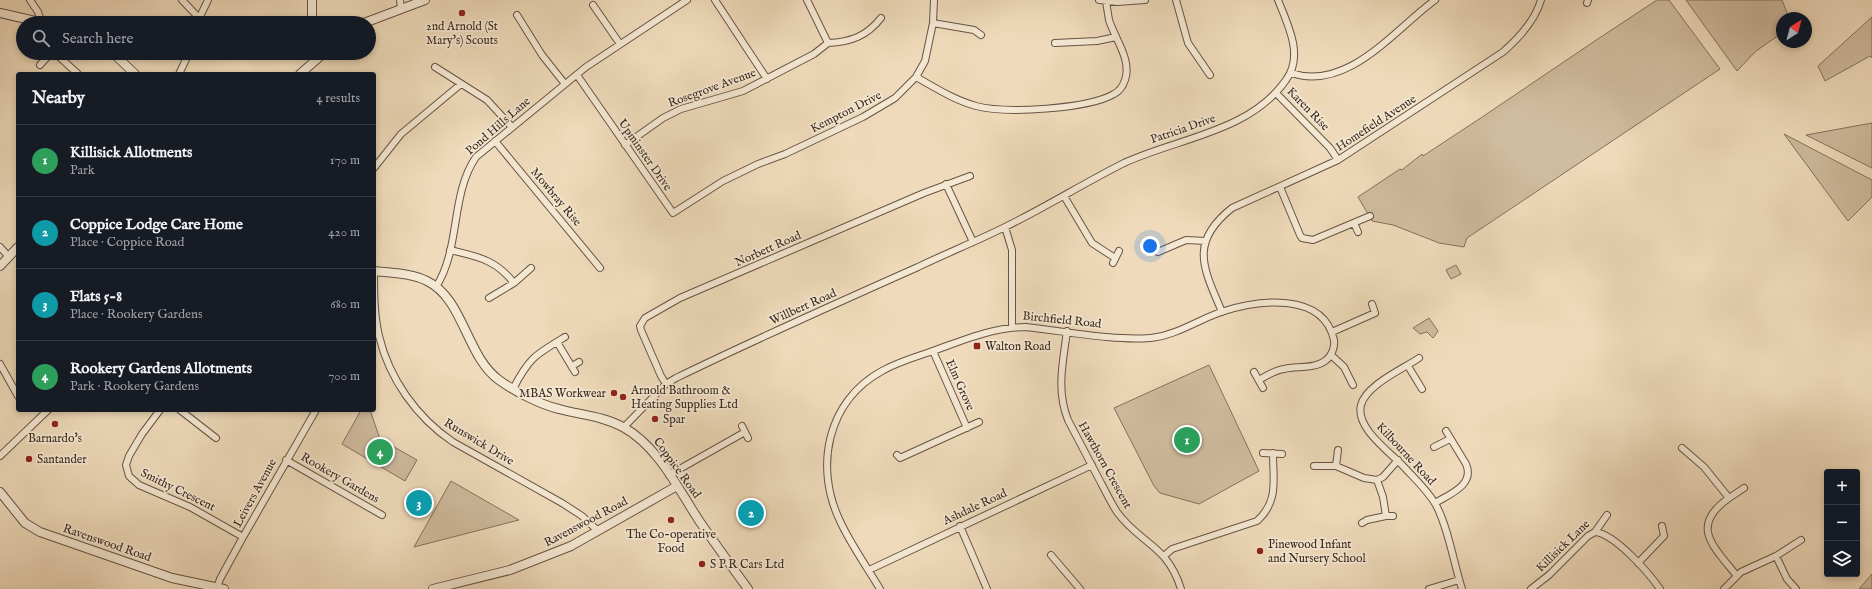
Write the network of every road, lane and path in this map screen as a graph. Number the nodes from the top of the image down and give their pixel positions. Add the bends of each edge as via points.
1 (30, 0) edge
2 (182, 0) edge
3 (208, 0) edge
4 (312, 0) edge
5 (424, 0) edge
6 (687, 0) edge
7 (715, 0) edge
8 (807, 0) edge
9 (934, 0) edge
10 (1099, 0) edge
11 (1145, 0) edge
12 (1176, 0) edge
13 (1278, 0) edge
14 (1435, 0) edge
15 (1541, 0) edge
16 (1106, 2) junction
17 (401, 4) edge
18 (592, 5) dead end
19 (0, 13) edge
20 (516, 14) dead end
21 (40, 16) edge
22 (194, 16) edge
23 (200, 16) edge
24 (312, 16) edge
25 (16, 17) edge
26 (376, 17) edge
27 (880, 18) dead end
28 (933, 23) junction
29 (981, 35) dead end
30 (1116, 37) junction
31 (828, 42) junction
32 (1055, 43) dead end
33 (620, 44) junction
34 (45, 60) edge
35 (63, 60) edge
36 (120, 60) edge
37 (186, 60) edge
38 (313, 60) edge
39 (40, 65) dead end
40 (436, 67) dead end
41 (76, 72) edge
42 (133, 72) edge
43 (180, 72) edge
44 (302, 72) edge
45 (1291, 73) junction
46 (576, 75) junction
47 (1210, 75) dead end
48 (916, 77) junction
49 (767, 79) junction
50 (460, 84) junction
51 (565, 84) junction
52 (1276, 93) junction
53 (512, 127) junction
54 (495, 141) junction
55 (625, 145) junction
56 (1338, 160) junction
57 (376, 165) edge
58 (970, 176) dead end
59 (946, 184) junction
60 (1280, 187) junction
61 (707, 192) joint
62 (1064, 196) junction
63 (1370, 216) dead end
64 (1354, 223) junction
65 (1005, 227) junction
66 (1358, 232) dead end
67 (1206, 241) junction
68 (973, 242) junction
69 (0, 247) edge
70 (16, 249) edge
71 (450, 250) junction
72 (1119, 251) dead end
73 (1158, 252) dead end
74 (9, 257) junction
75 (0, 266) edge
76 (531, 268) dead end
77 (600, 268) dead end
78 (376, 271) edge
79 (514, 283) junction
80 (436, 287) junction
81 (489, 298) dead end
82 (1372, 304) dead end
83 (1382, 310) dead end
84 (1222, 312) junction
85 (1375, 313) junction
86 (1012, 327) junction
87 (1067, 331) junction
88 (1332, 332) junction
89 (376, 336) edge
90 (565, 337) dead end
91 (557, 342) junction
92 (933, 351) junction
93 (1331, 355) junction
94 (1419, 358) dead end
95 (579, 362) dead end
96 (0, 364) edge
97 (572, 366) junction
98 (1408, 366) junction
99 (575, 372) dead end
100 (1254, 372) dead end
101 (1259, 380) junction
102 (666, 384) junction
103 (1353, 385) dead end
104 (1263, 388) dead end
105 (1422, 388) dead end
106 (513, 389) junction
107 (16, 392) edge
108 (46, 412) edge
109 (158, 412) edge
110 (183, 412) edge
111 (315, 412) edge
112 (979, 422) dead end
113 (624, 427) junction
114 (967, 428) junction
115 (1446, 431) dead end
116 (216, 438) dead end
117 (748, 438) dead end
118 (1450, 439) junction
119 (1692, 445) dead end
120 (1434, 447) dead end
121 (1338, 450) dead end
122 (1263, 453) dead end
123 (1273, 453) junction
124 (1282, 454) dead end
125 (897, 455) dead end
126 (0, 456) edge
127 (286, 460) junction
128 (1398, 460) junction
129 (1092, 465) junction
130 (1314, 466) dead end
131 (1336, 466) junction
132 (670, 475) junction
133 (1377, 480) junction
134 (677, 486) junction
135 (1744, 488) dead end
136 (0, 492) edge
137 (1729, 498) junction
138 (1435, 503) junction
139 (382, 515) dead end
140 (1607, 515) dead end
141 (1362, 523) dead end
142 (960, 526) junction
143 (1662, 526) dead end
144 (598, 530) junction
145 (1596, 532) junction
146 (1664, 536) junction
147 (243, 537) junction
148 (1670, 539) dead end
149 (1801, 540) dead end
150 (1051, 555) dead end
151 (1164, 556) junction
152 (1776, 556) junction
153 (1638, 563) junction
154 (869, 570) junction
155 (1737, 576) junction
156 (1459, 580) junction
157 (220, 588) edge
158 (1658, 588) edge
159 (433, 589) edge
160 (748, 589) edge
161 (880, 589) edge
162 (987, 589) edge
163 (1080, 589) edge
164 (1181, 589) edge
165 (1429, 589) edge
166 (1462, 589) edge
167 (1531, 589) edge
168 (1724, 589) edge
169 (1796, 589) edge

1 - 21 street
2 - 22 street
3 - 23 street
4 - 24 street
5 - 17 street
6 - 33 street, Pond Hills Lane
7 - 49 street
8 - 31 street
9 - 28 street, Kempton Drive
10 - 16 street
11 - 16 street
12 - 47 street via 1188,43
13 - 45 street, Patricia Drive via 1294,45
14 - 45 street via 1366,58 1330,73 1309,76
15 - 56 street, Homefield Avenue via 1524,32 1503,52
16 - 30 street via 1109,20
17 - 26 street
18 - 33 street
19 - 25 street
20 - 51 street via 542,55
27 - 31 street via 868,32 852,40
28 - 29 street via 974,30
28 - 48 street, Kempton Drive via 925,61
30 - 32 street via 1097,41
30 - 48 street via 1127,64 1127,73 1121,89 1108,97 1069,106 1032,110 988,108 945,94
31 - 49 street, Rosegrove Avenue via 814,54
33 - 46 street, Pond Hills Lane
34 - 39 street
35 - 41 street
36 - 42 street
37 - 43 street
38 - 44 street
40 - 50 street
45 - 52 street, Patricia Drive
46 - 51 street, Pond Hills Lane
46 - 55 street, Upminster Drive
48 - 61 street, Kempton Drive via 895,98 877,110 785,154 758,164
49 - 55 street, Rosegrove Avenue via 743,91 681,109 663,118
50 - 53 street via 487,100
50 - 57 street via 401,134
51 - 53 street, Pond Hills Lane
52 - 56 street, Karen Rise via 1330,148
52 - 62 street, Patricia Drive via 1237,121 1154,150
53 - 54 street, Pond Hills Lane
54 - 71 street, Pond Hills Lane via 476,157 469,168
54 - 77 street, Mowbray Rise
55 - 61 street, Upminster Drive via 673,213
56 - 60 street, Homefield Avenue
58 - 59 street, Norbett Road
59 - 68 street
59 - 102 street, Norbett Road via 680,298 645,318 640,326 641,330
60 - 64 street via 1302,238 1313,240
60 - 67 street, Homefield Avenue via 1232,208 1220,219
62 - 65 street, Patricia Drive
62 - 72 street via 1092,243 1114,260
63 - 64 street
64 - 66 street
65 - 68 street, Willbert Road
65 - 86 street via 1012,250
67 - 73 street via 1186,240
67 - 84 street, Homefield Avenue via 1203,254 1205,271
68 - 102 street, Willbert Road via 727,353
69 - 74 street
70 - 74 street
71 - 79 street via 486,259 506,272
71 - 80 street, Pond Hills Lane
74 - 75 street
76 - 79 street
78 - 80 street, Coppice Road via 411,276 429,281
79 - 81 street
80 - 106 street, Coppice Road via 452,305 480,359 498,380
82 - 85 street
83 - 85 street
84 - 87 street, Birchfield Road via 1152,338 1112,337
84 - 88 street, Birchfield Road via 1271,304 1304,306 1319,314
85 - 88 street
86 - 87 street, Birchfield Road
86 - 92 street, Birchfield Road
87 - 129 street, Hawthorn Crescent via 1060,380 1063,408
88 - 93 street via 1334,342
89 - 144 street, Runswick Drive via 404,394 436,430 562,503
90 - 91 street
91 - 97 street
91 - 106 street via 530,360
92 - 114 street, Elm Grove
92 - 154 street, Birchfield Road via 882,371 863,384 841,411 828,444 828,488 833,504 840,522
93 - 101 street via 1322,362 1283,369
93 - 103 street via 1344,367
94 - 98 street, Kilbourne Road
95 - 97 street
96 - 107 street
97 - 99 street
98 - 105 street
98 - 128 street, Kilbourne Road via 1371,388 1361,406 1361,419 1364,425
100 - 101 street
101 - 104 street
102 - 113 street, Willbert Road
106 - 113 street, Coppice Road via 550,407 605,419
108 - 126 street
109 - 147 street, Smithy Crescent via 129,456 126,465 129,476 139,486 190,507
110 - 116 street
111 - 127 street, Leivers Avenue
112 - 114 street, Elm Grove
113 - 132 street, Coppice Road via 647,445
114 - 125 street, Elm Grove via 900,458
115 - 118 street
117 - 132 street via 743,429
118 - 120 street
118 - 138 street via 1469,470 1468,477 1465,484
119 - 137 street via 1684,449 1704,467
121 - 131 street
122 - 123 street
123 - 124 street
123 - 151 street via 1274,495 1269,509 1263,516 1172,549
127 - 139 street, Rookery Gardens
127 - 147 street, Leivers Avenue
128 - 133 street
128 - 138 street, Kilbourne Road
129 - 142 street, Ashdale Road
129 - 151 street, Hawthorn Crescent via 1122,519
130 - 131 street
131 - 133 street via 1364,478
132 - 134 street, Coppice Road
133 - 141 street via 1390,516
134 - 144 street, Ravenswood Road
134 - 160 street, Coppice Road
135 - 137 street
136 - 157 street, Ravenswood Road via 25,523 40,532 172,578
137 - 155 street via 1713,511 1708,520 1708,531 1716,549
138 - 156 street, Kilbourne Road
140 - 145 street, Killisick Lane
142 - 154 street, Ashdale Road
142 - 162 street
143 - 146 street
144 - 159 street, Ravenswood Road via 571,546 533,562 490,576
145 - 153 street via 1611,539
145 - 167 street, Killisick Lane via 1588,536 1549,575
146 - 148 street
146 - 153 street
147 - 157 street, Leivers Avenue via 220,579
149 - 152 street
150 - 163 street
151 - 164 street, Hawthorn Crescent via 1172,567
152 - 155 street via 1756,564
152 - 169 street via 1787,579
153 - 158 street
154 - 161 street, Birchfield Road
155 - 168 street
156 - 165 street
156 - 166 street, Kilbourne Road

